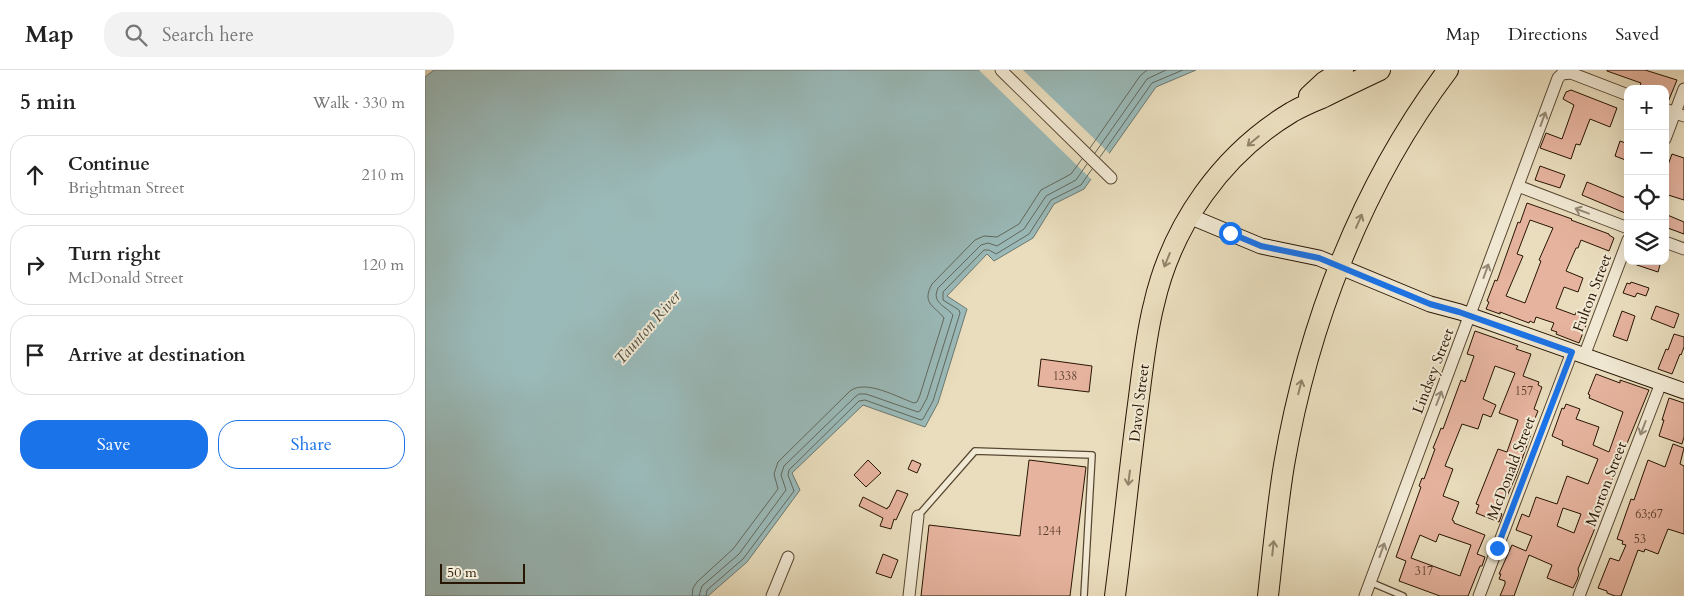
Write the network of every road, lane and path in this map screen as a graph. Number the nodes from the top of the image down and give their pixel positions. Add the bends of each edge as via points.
1 (1001, 70) edge
2 (1343, 70) edge
3 (1381, 70) edge
4 (1448, 70) edge
5 (1684, 89) edge
6 (1624, 93) edge
7 (1292, 112) junction
8 (1675, 113) edge
9 (1668, 130) edge
10 (1111, 178) dead end
11 (1518, 186) junction
12 (1189, 216) junction
13 (1624, 226) edge
14 (1669, 243) edge
15 (1624, 249) edge
16 (1684, 249) edge
17 (1340, 266) junction
18 (1469, 316) junction
19 (1578, 354) junction
20 (1661, 383) junction
21 (1684, 391) edge
22 (918, 516) joint
23 (788, 557) dead end
24 (1370, 582) junction
25 (771, 596) edge
26 (909, 596) edge
27 (1084, 596) edge
28 (1115, 596) edge
29 (1268, 596) edge
30 (1365, 596) edge
31 (1403, 596) edge
32 (1479, 596) edge
33 (1579, 596) edge

1 - 10 street
2 - 7 highway via 1324,82
3 - 7 highway
17 -> 4 highway via 1374,187
5 - 8 street
11 -> 6 street, Lindsey Street via 1562,74 1571,73
7 -> 12 highway, Davol Street via 1239,154 1208,187
8 - 9 street
13 -> 11 street
18 -> 11 street, Lindsey Street
12 - 17 main road via 1261,246 1319,258
12 -> 28 highway, Davol Street via 1167,261 1153,305
14 - 16 street
15 - 19 street, Fulton Street
17 - 18 main road via 1430,304
29 -> 17 highway via 1278,504 1292,422 1315,334
18 - 19 main road
24 -> 18 street, Lindsey Street
19 - 20 main road
19 - 32 street, McDonald Street
20 - 21 main road
20 -> 33 street, Morton Street
22 - 26 street
22 - 27 lane via 975,451 1092,455
23 - 25 street
24 - 30 street, Lindsey Street
24 - 31 lane

